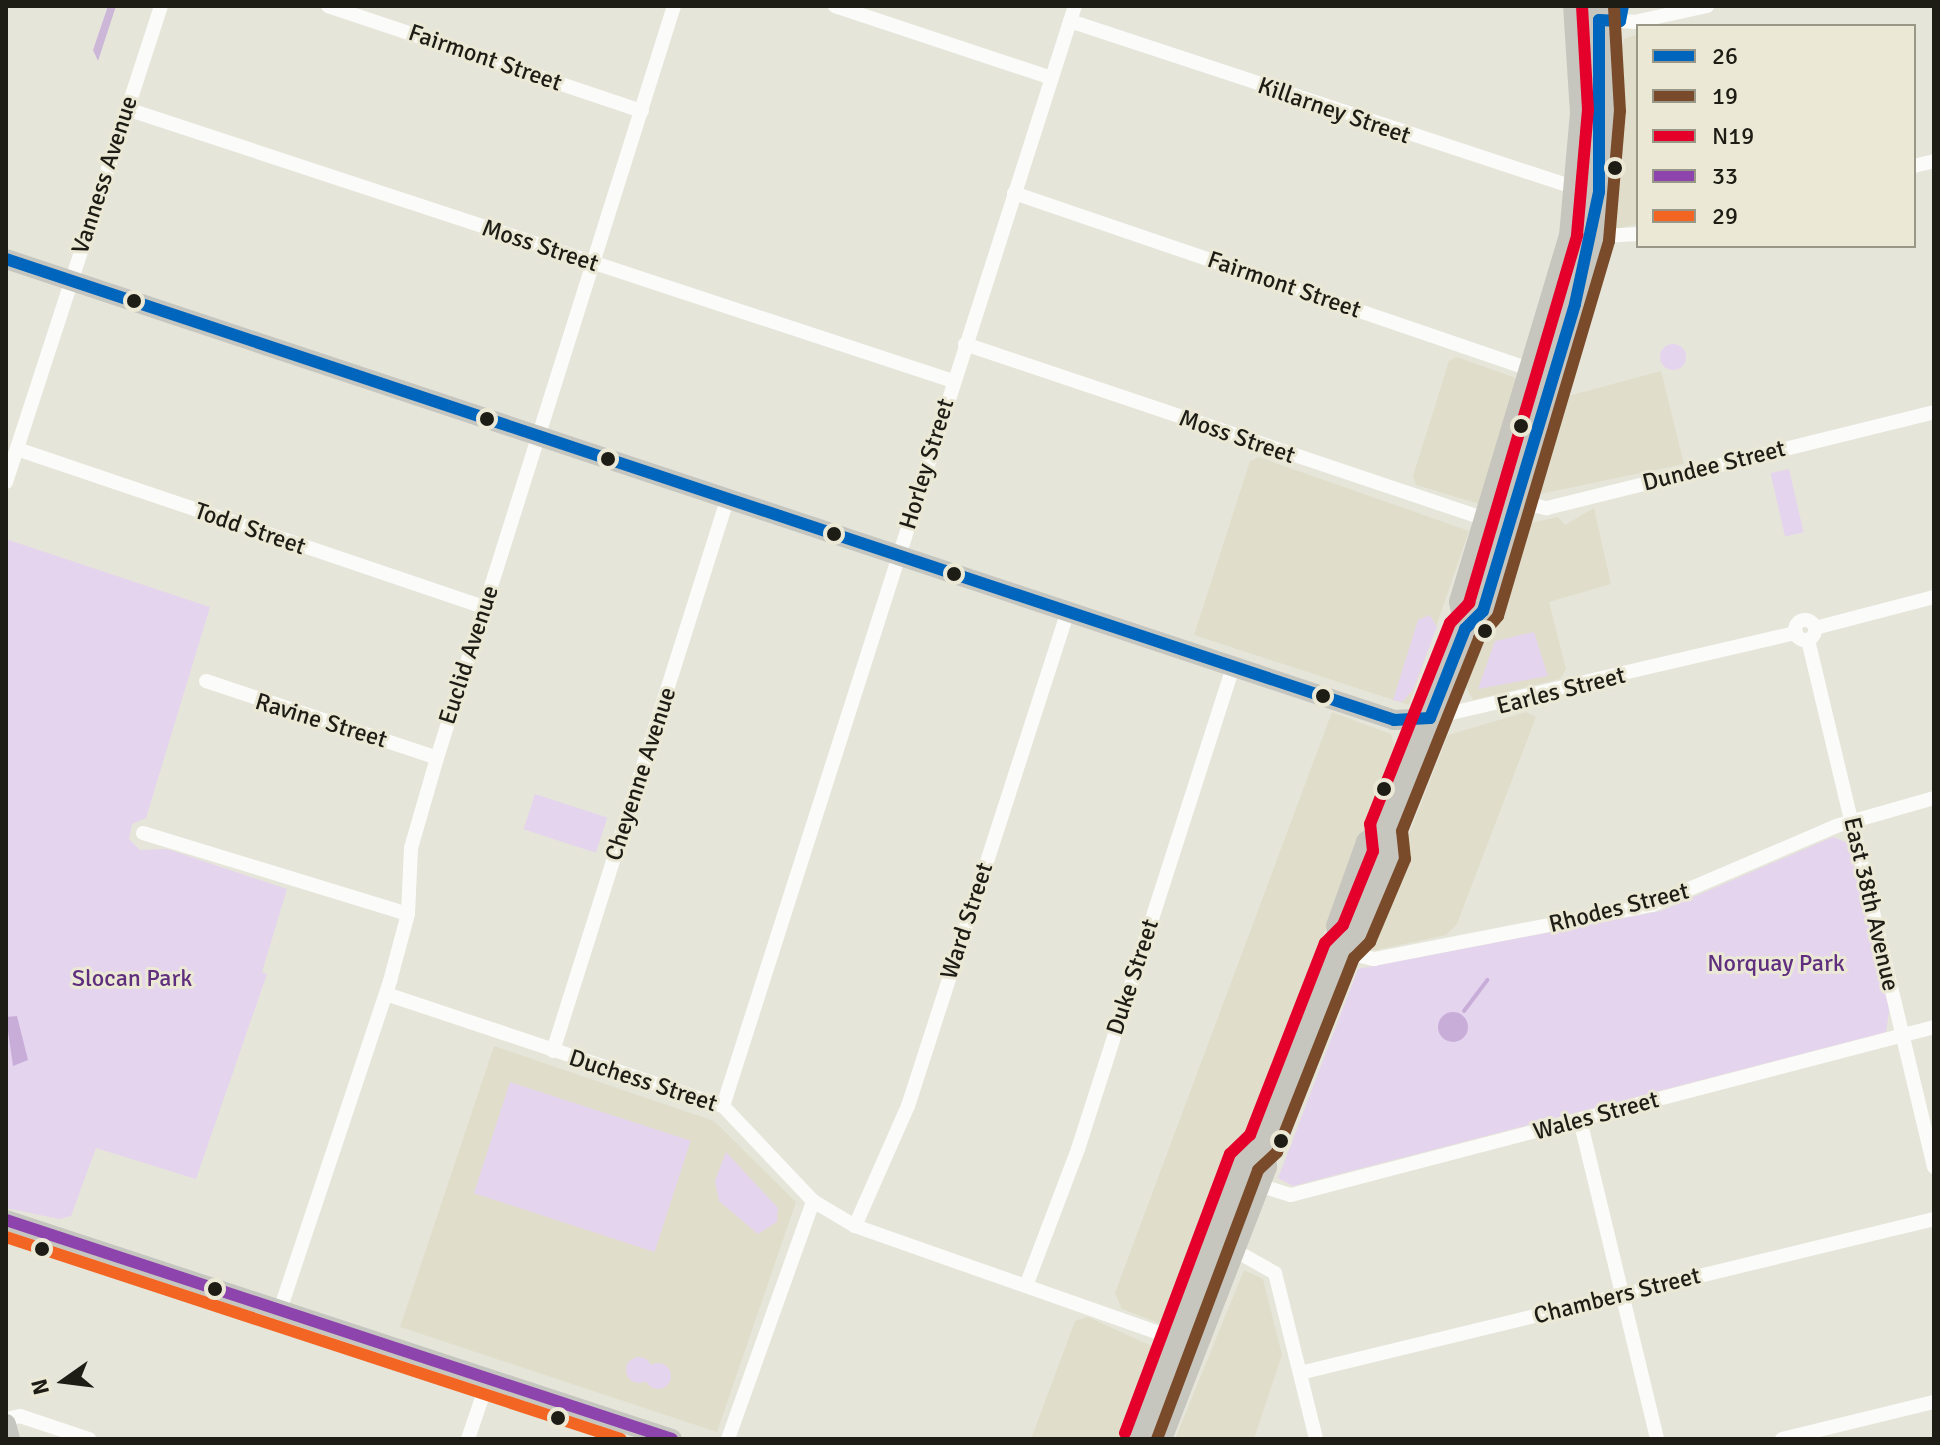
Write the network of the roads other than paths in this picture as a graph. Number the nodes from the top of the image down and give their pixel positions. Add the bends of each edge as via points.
1 (161, 6) edge
2 (328, 6) edge
3 (674, 6) edge
4 (835, 6) edge
5 (1075, 6) edge
6 (1575, 6) edge
7 (1707, 6) edge
8 (1610, 13) edge
9 (1070, 21) junction
10 (1051, 78) junction
11 (127, 109) junction
12 (642, 111) junction
13 (1588, 191) junction
14 (1014, 193) junction
15 (1636, 234) edge
16 (1570, 236) junction
17 (1593, 238) junction
18 (6, 259) edge
19 (593, 264) junction
20 (62, 278) junction
21 (965, 344) junction
22 (1543, 374) junction
23 (953, 381) junction
24 (1934, 412) edge
25 (538, 435) junction
26 (17, 449) junction
27 (6, 482) edge
28 (728, 497) junction
29 (1505, 499) junction
30 (1498, 524) junction
31 (900, 555) junction
32 (1934, 597) edge
33 (484, 607) junction
34 (1068, 611) junction
35 (1806, 634) junction
36 (1233, 667) junction
37 (206, 681) dead end
38 (1430, 718) junction
39 (437, 758) junction
40 (1934, 798) edge
41 (1851, 821) junction
42 (143, 833) dead end
43 (408, 914) junction
44 (1339, 950) junction
45 (386, 994) junction
46 (1934, 1027) edge
47 (1903, 1035) junction
48 (553, 1051) junction
49 (723, 1106) junction
50 (1580, 1120) junction
51 (1263, 1145) junction
52 (1934, 1167) edge
53 (1258, 1185) junction
54 (813, 1201) junction
55 (1934, 1219) edge
56 (6, 1220) edge
57 (855, 1226) junction
58 (1226, 1246) junction
59 (1026, 1286) junction
60 (1623, 1295) junction
61 (281, 1307) junction
62 (1178, 1340) junction
63 (1300, 1373) junction
64 (489, 1377) junction
65 (1934, 1402) edge
66 (6, 1422) edge
67 (10, 1439) edge
68 (89, 1439) edge
69 (468, 1439) edge
70 (672, 1439) edge
71 (728, 1439) edge
72 (1140, 1439) edge
73 (1161, 1439) edge
74 (1316, 1439) edge
75 (1657, 1439) edge
76 (1782, 1439) edge

1 - 11 street, Vanness Avenue
2 - 12 street, Fairmont Street
3 - 12 street, Euclid Avenue
4 - 10 street
5 - 9 street, Horley Street
6 - 8 street
6 - 13 main road
7 - 8 street
8 - 13 main road
9 - 10 street, Horley Street
9 - 13 street, Killarney Street
10 - 14 street, Horley Street
11 - 19 street, Moss Street
11 - 20 street, Vanness Avenue
12 - 19 street, Euclid Avenue
13 - 16 main road
13 - 17 main road
14 - 21 street, Horley Street
14 - 22 street, Fairmont Street
15 - 17 street
16 - 17 street
16 - 22 main road
17 - 22 main road
18 - 20 street, Earles Street
19 - 23 street, Moss Street
19 - 25 street, Euclid Avenue
20 - 25 street, Earles Street
20 - 26 street, Vanness Avenue
21 - 23 street, Horley Street
21 - 30 street, Moss Street
22 - 29 main road
23 - 31 street, Horley Street
24 - 29 street, Dundee Street via 1566,504
25 - 28 street, Earles Street
25 - 33 street, Euclid Avenue
26 - 27 street, Vanness Avenue
26 - 33 street, Todd Street
28 - 31 street, Earles Street
28 - 48 street, Cheyenne Avenue
29 - 30 main road
30 - 38 main road via 1460,602 1465,629
31 - 34 street, Earles Street
31 - 49 street, Horley Street
32 - 35 street, Earles Street
33 - 39 street, Euclid Avenue
34 - 36 street, Earles Street
34 - 57 street, Ward Street via 908,1106
35 - 38 street, Earles Street
35 - 41 street, East 38th Avenue
36 - 38 street, Earles Street via 1400,721
36 - 59 street, Duke Street via 1078,1149
37 - 39 street, Ravine Street
38 - 44 main road via 1385,830 1390,853 1356,934
39 - 43 street, Euclid Avenue via 411,848
40 - 41 street, Rhodes Street
41 - 44 street, Rhodes Street via 1652,905 1374,959
41 - 47 street, East 38th Avenue
42 - 43 street
43 - 45 street, Euclid Avenue
44 - 51 main road
45 - 48 street, Duchess Street
45 - 61 street, Euclid Avenue
46 - 47 street, Wales Street
47 - 50 street, Wales Street
47 - 52 street, East 38th Avenue
48 - 49 street, Duchess Street
49 - 54 street, Duchess Street
50 - 53 street, Wales Street via 1291,1195
50 - 60 street
51 - 53 main road
51 - 58 main road via 1245,1160
53 - 58 main road
54 - 57 street, Duchess Street
54 - 71 street
55 - 60 street, Chambers Street
56 - 61 street
57 - 59 street, Duchess Street
58 - 62 main road
58 - 63 street via 1273,1268
58 - 73 main road
59 - 62 street, Duchess Street
60 - 63 street, Chambers Street
60 - 75 street
61 - 64 street
62 - 72 main road
63 - 74 street
64 - 69 street
64 - 70 street
65 - 76 street
66 - 67 street
66 - 68 street via 20,1416

